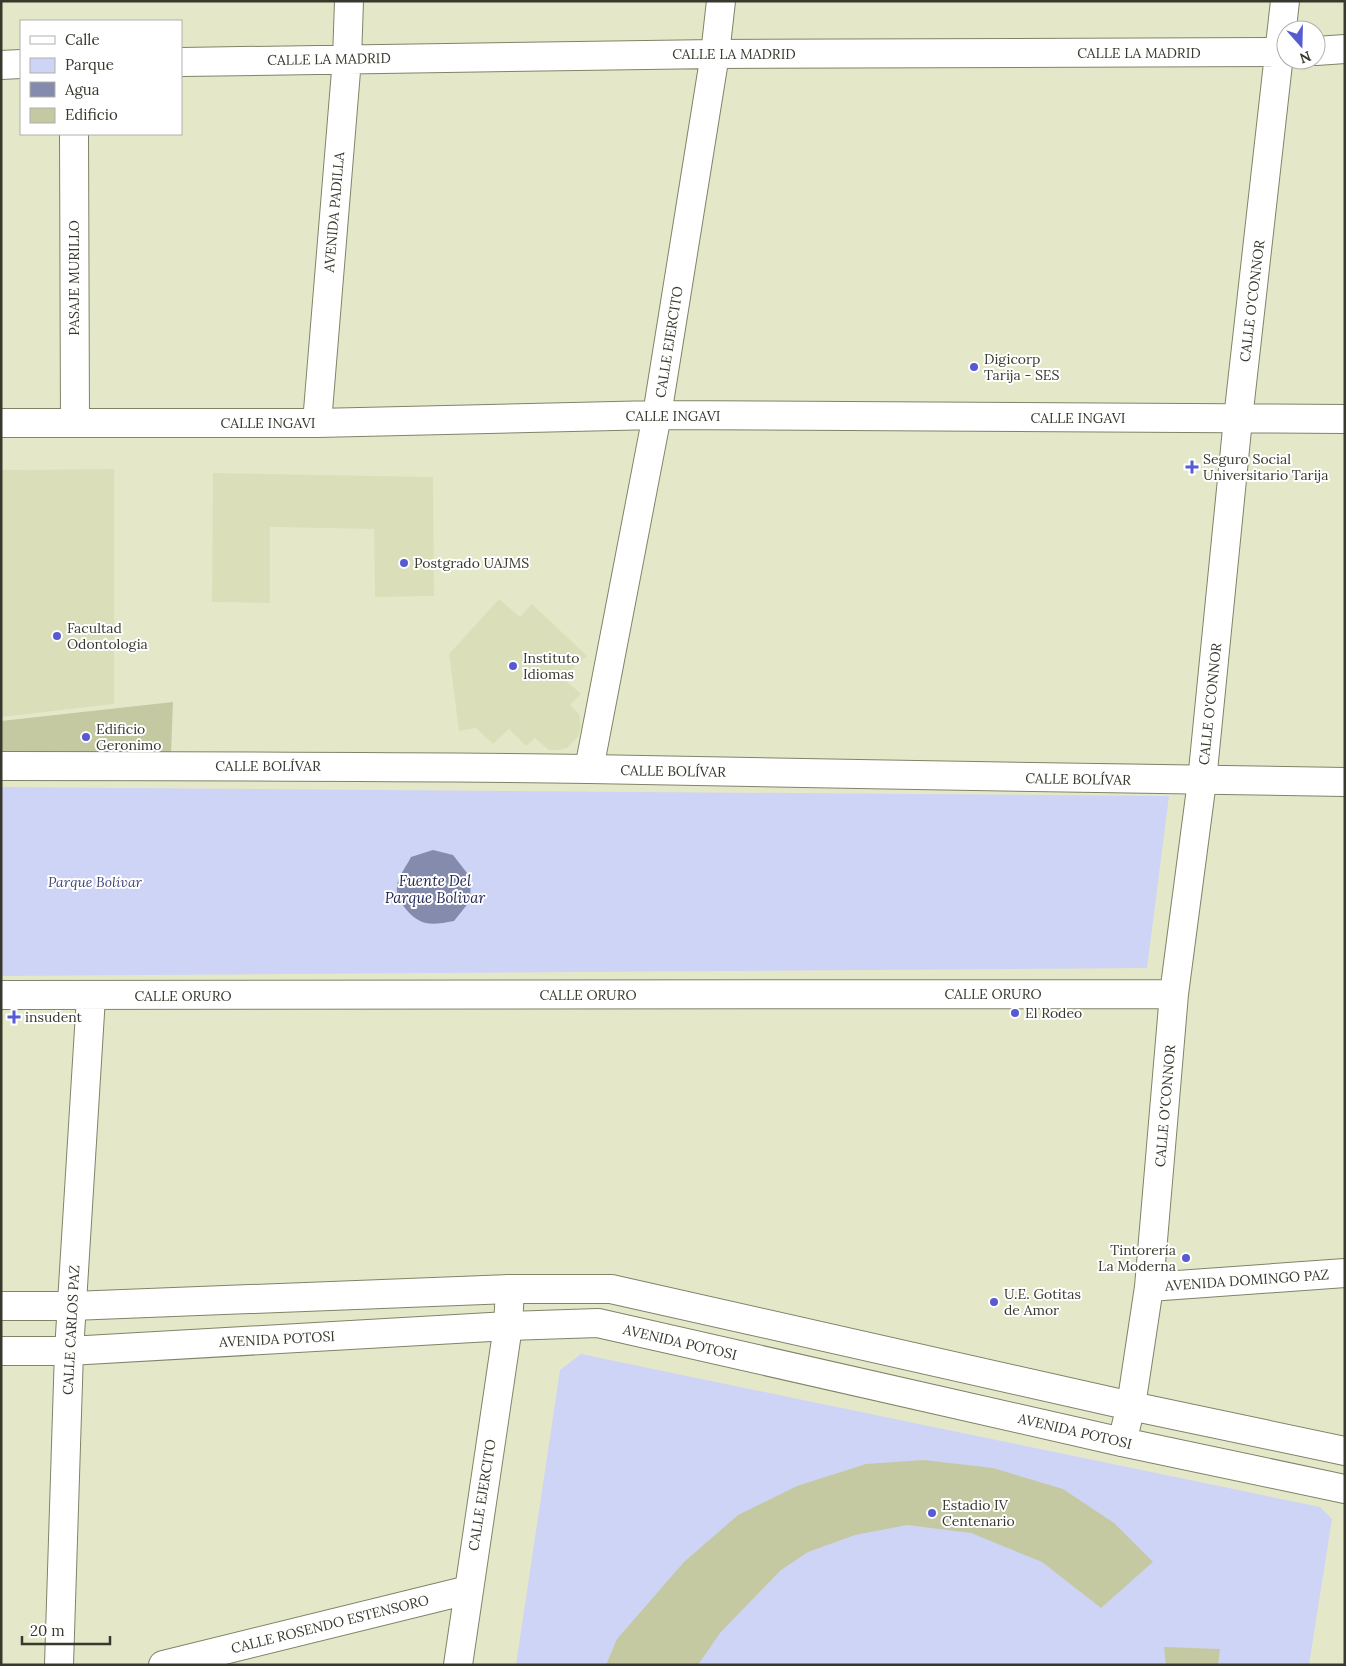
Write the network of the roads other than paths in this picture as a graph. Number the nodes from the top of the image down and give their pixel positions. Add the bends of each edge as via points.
1 (349, 1) edge
2 (721, 1) edge
3 (1285, 1) edge
4 (1284, 20) edge
5 (1345, 49) edge
6 (1326, 50) edge
7 (1276, 52) edge
8 (715, 54) junction
9 (347, 59) junction
10 (182, 62) edge
11 (20, 64) edge
12 (1, 65) edge
13 (1281, 70) edge
14 (74, 135) edge
15 (657, 415) junction
16 (1345, 419) edge
17 (1238, 420) junction
18 (1, 423) edge
19 (75, 423) junction
20 (317, 423) junction
21 (1, 766) edge
22 (589, 769) junction
23 (1202, 781) junction
24 (1345, 782) edge
25 (1174, 994) junction
26 (1, 996) edge
27 (91, 997) junction
28 (1345, 1273) edge
29 (1149, 1287) junction
30 (510, 1289) junction
31 (1, 1306) edge
32 (72, 1306) junction
33 (508, 1326) junction
34 (1, 1351) edge
35 (69, 1351) junction
36 (1132, 1406) junction
37 (1122, 1442) junction
38 (1345, 1451) edge
39 (1345, 1489) edge
40 (468, 1590) junction
41 (60, 1665) edge
42 (163, 1665) edge
43 (458, 1665) edge

1 - 9 street, AVENIDA PADILLA
2 - 8 street, CALLE EJERCITO
3 - 4 street, CALLE O'CONNOR
5 - 6 street
7 - 8 street, CALLE LA MADRID
8 - 9 street, CALLE LA MADRID
8 - 15 street, CALLE EJERCITO
9 - 10 street, CALLE LA MADRID
9 - 20 street, AVENIDA PADILLA
11 - 12 street
13 - 17 street, CALLE O'CONNOR
14 - 19 street, PASAJE MURILLO
15 - 17 street, CALLE INGAVI
15 - 20 street, CALLE INGAVI
15 - 22 street, CALLE EJERCITO
16 - 17 street, CALLE INGAVI
17 - 23 street, CALLE O'CONNOR
18 - 19 street, CALLE INGAVI
19 - 20 street, CALLE INGAVI
21 - 22 street, CALLE BOLÍVAR
22 - 23 street, CALLE BOLÍVAR
23 - 24 street, CALLE BOLÍVAR
23 - 25 street, CALLE O'CONNOR
25 - 27 street, CALLE ORURO
25 - 29 street, CALLE O'CONNOR
26 - 27 street, CALLE ORURO
27 - 32 street, CALLE CARLOS PAZ
28 - 29 street, AVENIDA DOMINGO PAZ
29 - 36 street, CALLE O'CONNOR
30 - 32 street
30 - 33 street, CALLE EJERCITO
30 - 36 street via 611,1289
31 - 32 street
32 - 35 street, CALLE CARLOS PAZ
33 - 35 street, AVENIDA POTOSI
33 - 37 street, AVENIDA POTOSI via 598,1323
33 - 40 street, CALLE EJERCITO
34 - 35 street, AVENIDA POTOSI
35 - 41 street, CALLE CARLOS PAZ
36 - 37 street, CALLE O'CONNOR
36 - 38 street
37 - 39 street, AVENIDA POTOSI
40 - 42 street, CALLE ROSENDO ESTENSORO
40 - 43 street, CALLE EJERCITO

